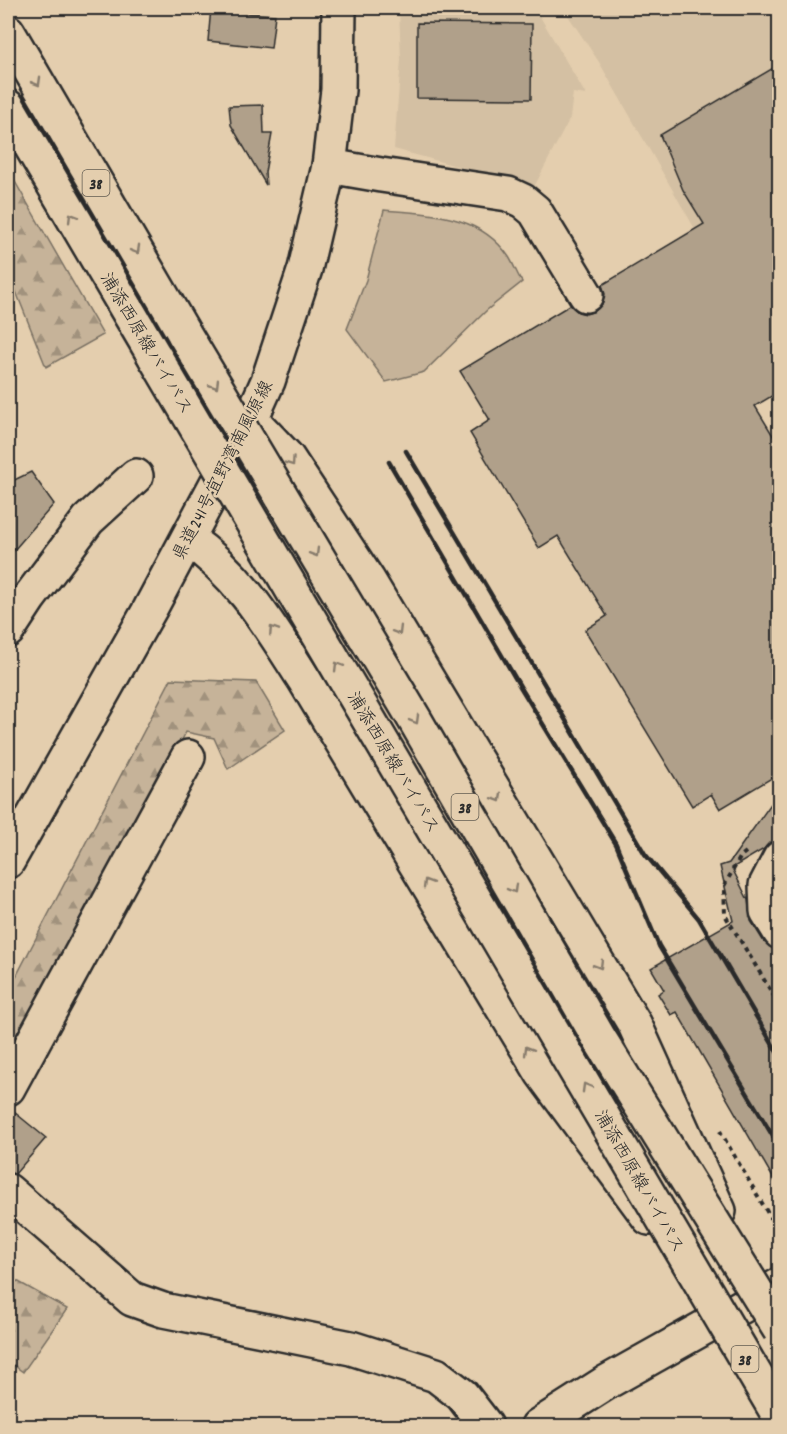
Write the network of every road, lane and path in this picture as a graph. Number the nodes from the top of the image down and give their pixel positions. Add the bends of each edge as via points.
1 (339, 8) edge
2 (8, 32) edge
3 (8, 107) edge
4 (329, 165) junction
5 (586, 295) dead end
6 (251, 419) junction
7 (136, 476) dead end
8 (188, 539) junction
9 (8, 630) edge
10 (188, 757) dead end
11 (780, 858) edge
12 (8, 861) edge
13 (780, 933) edge
14 (8, 1088) edge
15 (8, 1191) edge
16 (764, 1281) edge
17 (711, 1301) junction
18 (780, 1330) edge
19 (780, 1417) edge
20 (486, 1426) edge
21 (538, 1426) edge

1 - 4 main road, 県道241号宜野湾南風原線 via 338,90
2 -> 16 main road, 浦添西原線バイパス / 38, bridge via 599,1038
17 -> 3 main road, 浦添西原線バイパス / 38, bridge
4 - 5 main road via 508,194 523,201 540,218
4 - 6 main road, 県道241号宜野湾南風原線 via 305,269 281,346
6 - 8 main road, 県道241号宜野湾南風原線
6 -> 16 main road, bridge via 287,457 368,580 634,1025
7 - 9 main road via 88,520
8 - 12 main road, 県道241号宜野湾南風原線
17 -> 8 main road, bridge via 542,1073 304,680 248,595 211,555
10 - 14 main road
11 - 13 main road via 766,885 767,911
15 - 20 main road via 132,1299 163,1310 351,1348 436,1375 462,1395
16 - 18 main road, 浦添西原線バイパス / 38, bridge
16 - 21 main road
17 - 19 main road, 浦添西原線バイパス / 38, bridge

